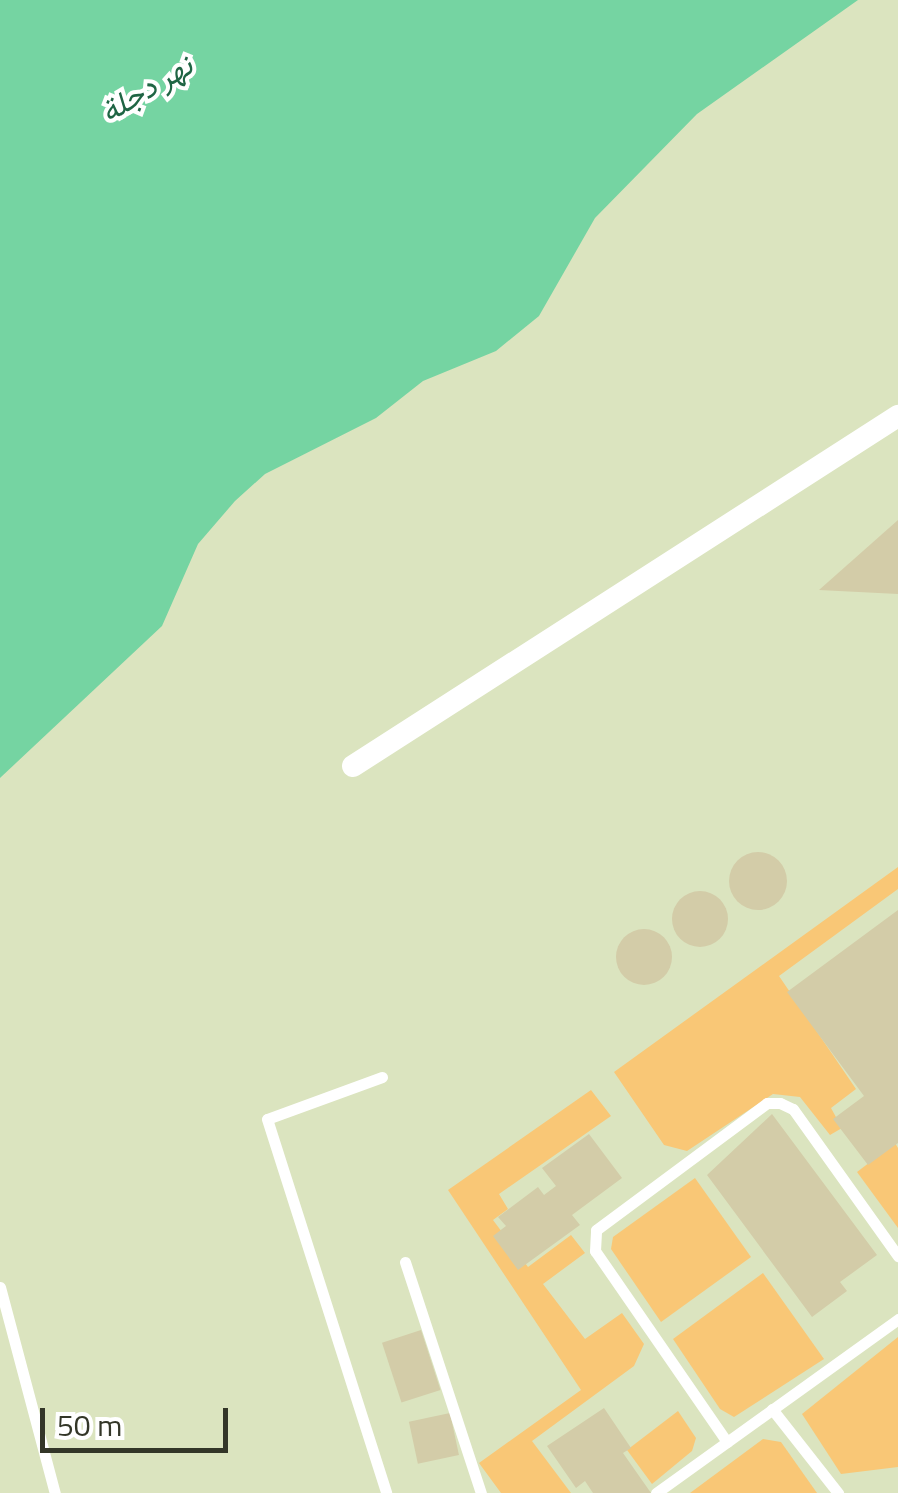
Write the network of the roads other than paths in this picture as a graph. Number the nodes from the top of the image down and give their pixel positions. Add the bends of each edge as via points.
1 (898, 416) edge
2 (353, 766) dead end
3 (382, 1077) dead end
4 (898, 1256) edge
5 (405, 1262) dead end
6 (0, 1287) edge
7 (898, 1319) edge
8 (772, 1409) junction
9 (727, 1442) junction
10 (54, 1493) edge
11 (386, 1493) edge
12 (481, 1493) edge
13 (656, 1493) edge
14 (838, 1493) edge

1 - 2 street
3 - 11 lane via 268,1119
4 - 9 lane via 792,1108 780,1103 768,1103 596,1230 595,1250
5 - 12 lane
6 - 10 lane
7 - 8 lane
8 - 9 lane
8 - 14 lane
9 - 13 lane

